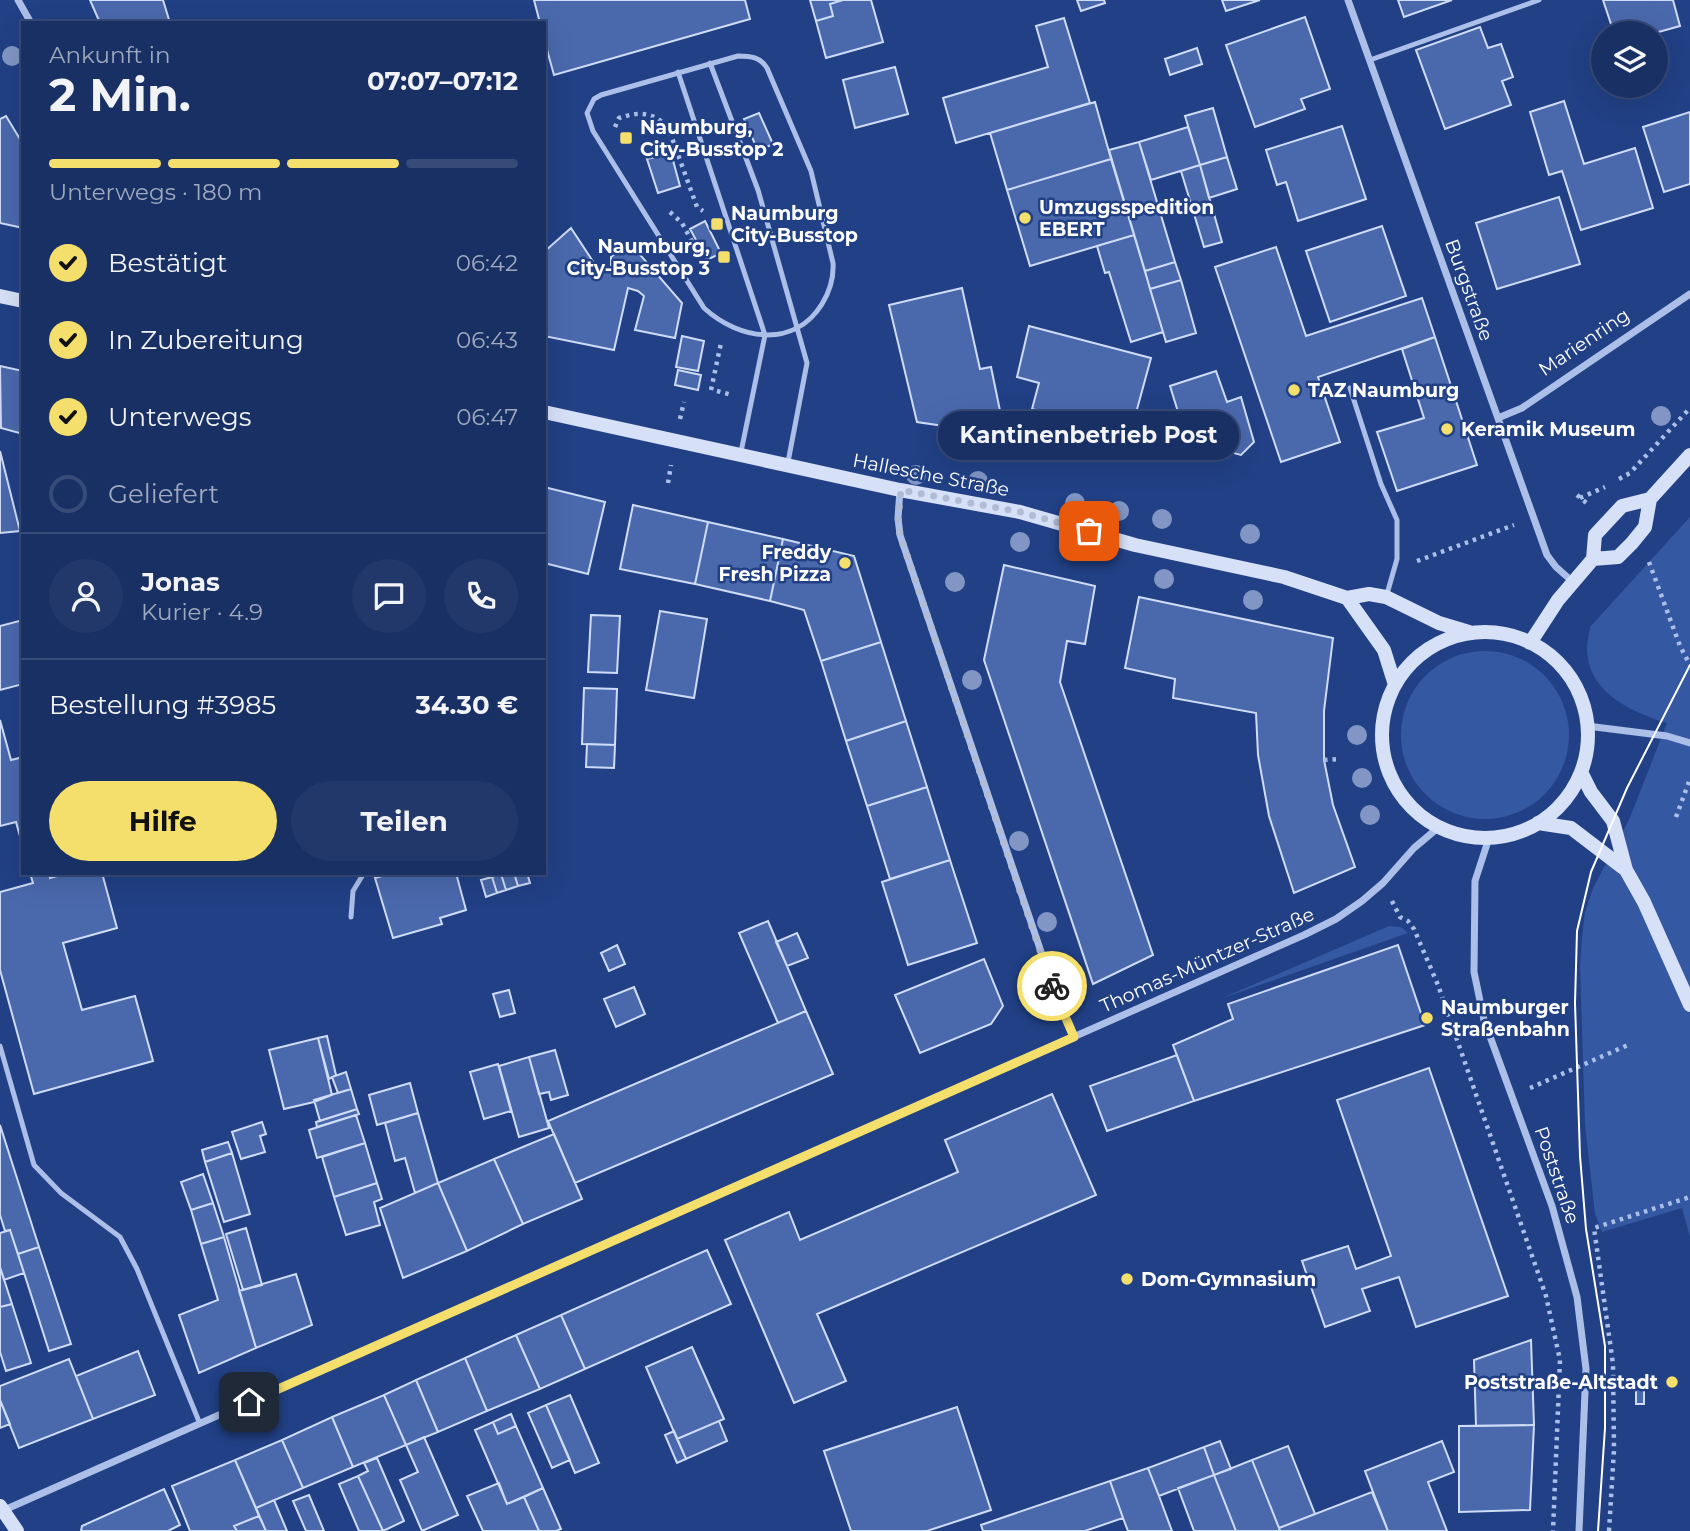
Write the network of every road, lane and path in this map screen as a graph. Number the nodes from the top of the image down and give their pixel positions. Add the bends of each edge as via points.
1 (18, 0) edge
2 (1349, 0) edge
3 (1539, 0) edge
4 (30, 21) edge
5 (1370, 60) junction
6 (710, 63) junction
7 (678, 72) junction
8 (618, 136) dead end
9 (663, 206) dead end
10 (706, 214) dead end
11 (715, 283) dead end
12 (1690, 294) edge
13 (0, 296) edge
14 (21, 301) edge
15 (724, 324) junction
16 (799, 328) junction
17 (765, 335) junction
18 (1350, 388) dead end
19 (711, 390) dead end
20 (1690, 408) edge
21 (546, 412) edge
22 (1497, 418) junction
23 (740, 454) junction
24 (1690, 455) edge
25 (787, 464) junction
26 (901, 490) junction
27 (1577, 495) dead end
28 (1650, 499) junction
29 (1534, 517) junction
30 (1594, 559) junction
31 (1647, 559) dead end
32 (1417, 561) dead end
33 (1573, 582) junction
34 (1386, 597) junction
35 (1347, 598) junction
36 (1471, 633) junction
37 (1530, 643) junction
38 (1690, 665) edge
39 (1395, 685) junction
40 (1587, 726) junction
41 (1687, 742) edge
42 (1340, 759) dead end
43 (1324, 760) dead end
44 (1581, 772) junction
45 (1690, 779) edge
46 (1676, 817) dead end
47 (1538, 823) junction
48 (1439, 827) junction
49 (1489, 838) junction
50 (1626, 870) junction
51 (363, 875) edge
52 (1383, 883) junction
53 (351, 917) dead end
54 (1690, 1005) edge
55 (1074, 1037) junction
56 (1628, 1045) dead end
57 (0, 1046) edge
58 (1512, 1094) junction
59 (1480, 1107) junction
60 (1690, 1196) edge
61 (200, 1424) junction
62 (1, 1510) edge
63 (17, 1531) edge
64 (1553, 1531) edge
65 (1579, 1531) edge
66 (1609, 1531) edge

1 - 4 street
2 - 5 street, Burgstraße
3 - 5 lane
5 - 22 street, Burgstraße
6 - 7 lane
6 - 16 lane via 758,190
6 - 16 lane via 738,56 763,61 811,171 834,274 830,292 813,318
7 - 15 lane via 601,94 587,113 593,131 704,309
7 - 17 lane
8 - 10 path via 615,130 620,118 634,113 658,118 668,127 697,207
9 - 11 path via 682,223
12 - 22 street, Marienring via 1522,408
13 - 14 main road
15 - 17 lane
15 - 19 path
16 - 17 lane
16 - 25 lane via 807,363
17 - 23 lane
18 - 34 lane via 1397,520 1397,559
20 - 27 path via 1630,473 1580,498
21 - 23 main road, Hallesche Straße
22 - 29 street, Burgstraße
23 - 25 main road, Hallesche Straße
24 - 28 main road
25 - 26 main road, Hallesche Straße
26 - 35 main road, Hallesche Straße via 1020,512 1135,545 1284,577
26 - 55 street via 900,535 1057,999
28 - 30 main road via 1622,506 1595,536
28 - 30 main road via 1645,527 1632,543 1618,557
29 - 32 path
29 - 33 street, Burgstraße via 1547,555
30 - 33 main road
31 - 38 path
33 - 37 main road
34 - 35 main road
34 - 36 main road
35 - 39 main road via 1384,650
36 - 37 main road via 1503,634
36 - 39 main road via 1431,647
37 - 40 main road via 1567,673 1582,701
39 - 48 main road via 1383,722 1385,762 1409,804
40 - 41 street
40 - 44 main road
42 - 43 path
44 - 47 main road via 1564,801
44 - 50 main road via 1612,821
45 - 46 path
47 - 49 main road
47 - 50 main road via 1571,828
48 - 49 main road
48 - 52 street, Thomas-Müntzer-Straße
49 - 58 street, Poststraße via 1475,881 1474,972 1484,1020
50 - 54 main road
51 - 53 lane via 353,891
52 - 55 street, Thomas-Müntzer-Straße via 1353,908 1304,935
52 - 59 path via 1400,918 1414,929
55 - 61 street, Thomas-Müntzer-Straße
56 - 58 path
57 - 61 lane via 34,1165 120,1237
58 - 59 path
58 - 65 street, Poststraße via 1559,1228 1582,1323 1586,1369
59 - 64 path via 1555,1328 1560,1360
60 - 66 path via 1594,1228 1614,1364
61 - 62 street, Thomas-Müntzer-Straße
62 - 63 main road

